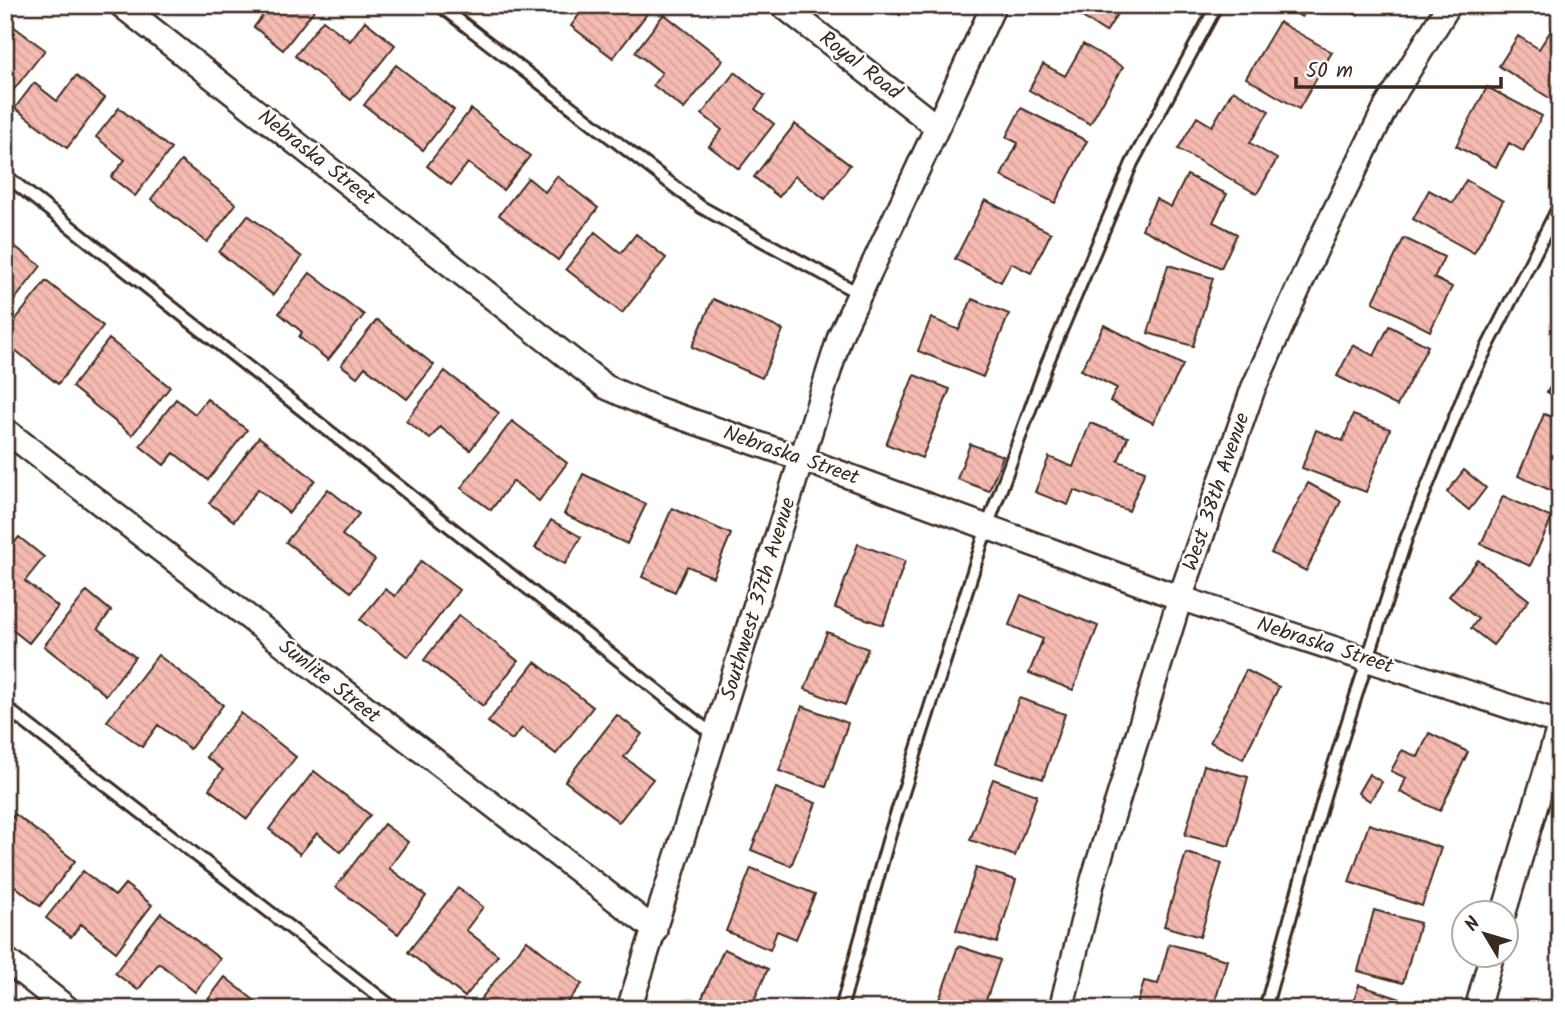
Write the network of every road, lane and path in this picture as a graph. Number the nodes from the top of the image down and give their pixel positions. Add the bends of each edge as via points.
1 (121, 5) edge
2 (439, 5) edge
3 (782, 5) edge
4 (994, 5) edge
5 (1217, 5) edge
6 (1449, 5) edge
7 (937, 127) junction
8 (5, 175) edge
9 (1560, 204) edge
10 (860, 294) junction
11 (5, 430) edge
12 (802, 459) junction
13 (987, 527) junction
14 (1180, 598) junction
15 (1366, 659) junction
16 (5, 707) edge
17 (1560, 723) edge
18 (716, 737) junction
19 (1508, 898) edge
20 (655, 930) junction
21 (5, 959) edge
22 (1488, 968) edge
23 (68, 1009) edge
24 (396, 1009) edge
25 (629, 1009) edge
26 (841, 1009) edge
27 (1061, 1009) edge
28 (1265, 1009) edge
29 (1477, 1009) edge

1 - 12 street, Nebraska Street via 606,387
2 - 10 lane via 701,207
3 - 7 street, Royal Road
4 - 7 street, Southwest 37th Avenue
5 - 13 lane via 1132,163 1046,366
6 - 14 street, West 38th Avenue via 1387,107 1317,247 1253,389
7 - 10 street, Southwest 37th Avenue
8 - 18 lane
9 - 15 lane via 1467,387 1406,539
10 - 12 street, Southwest 37th Avenue via 841,336
11 - 20 street, Sunlite Street
12 - 13 street, Nebraska Street
12 - 18 street, Southwest 37th Avenue
13 - 14 street, Nebraska Street
13 - 26 lane via 890,834
14 - 15 street, Nebraska Street
14 - 27 street, West 38th Avenue via 1093,880
15 - 17 street, Nebraska Street
15 - 28 lane
16 - 24 lane
17 - 19 street
18 - 20 street, Southwest 37th Avenue
20 - 25 street, Southwest 37th Avenue
21 - 23 street
22 - 29 street

